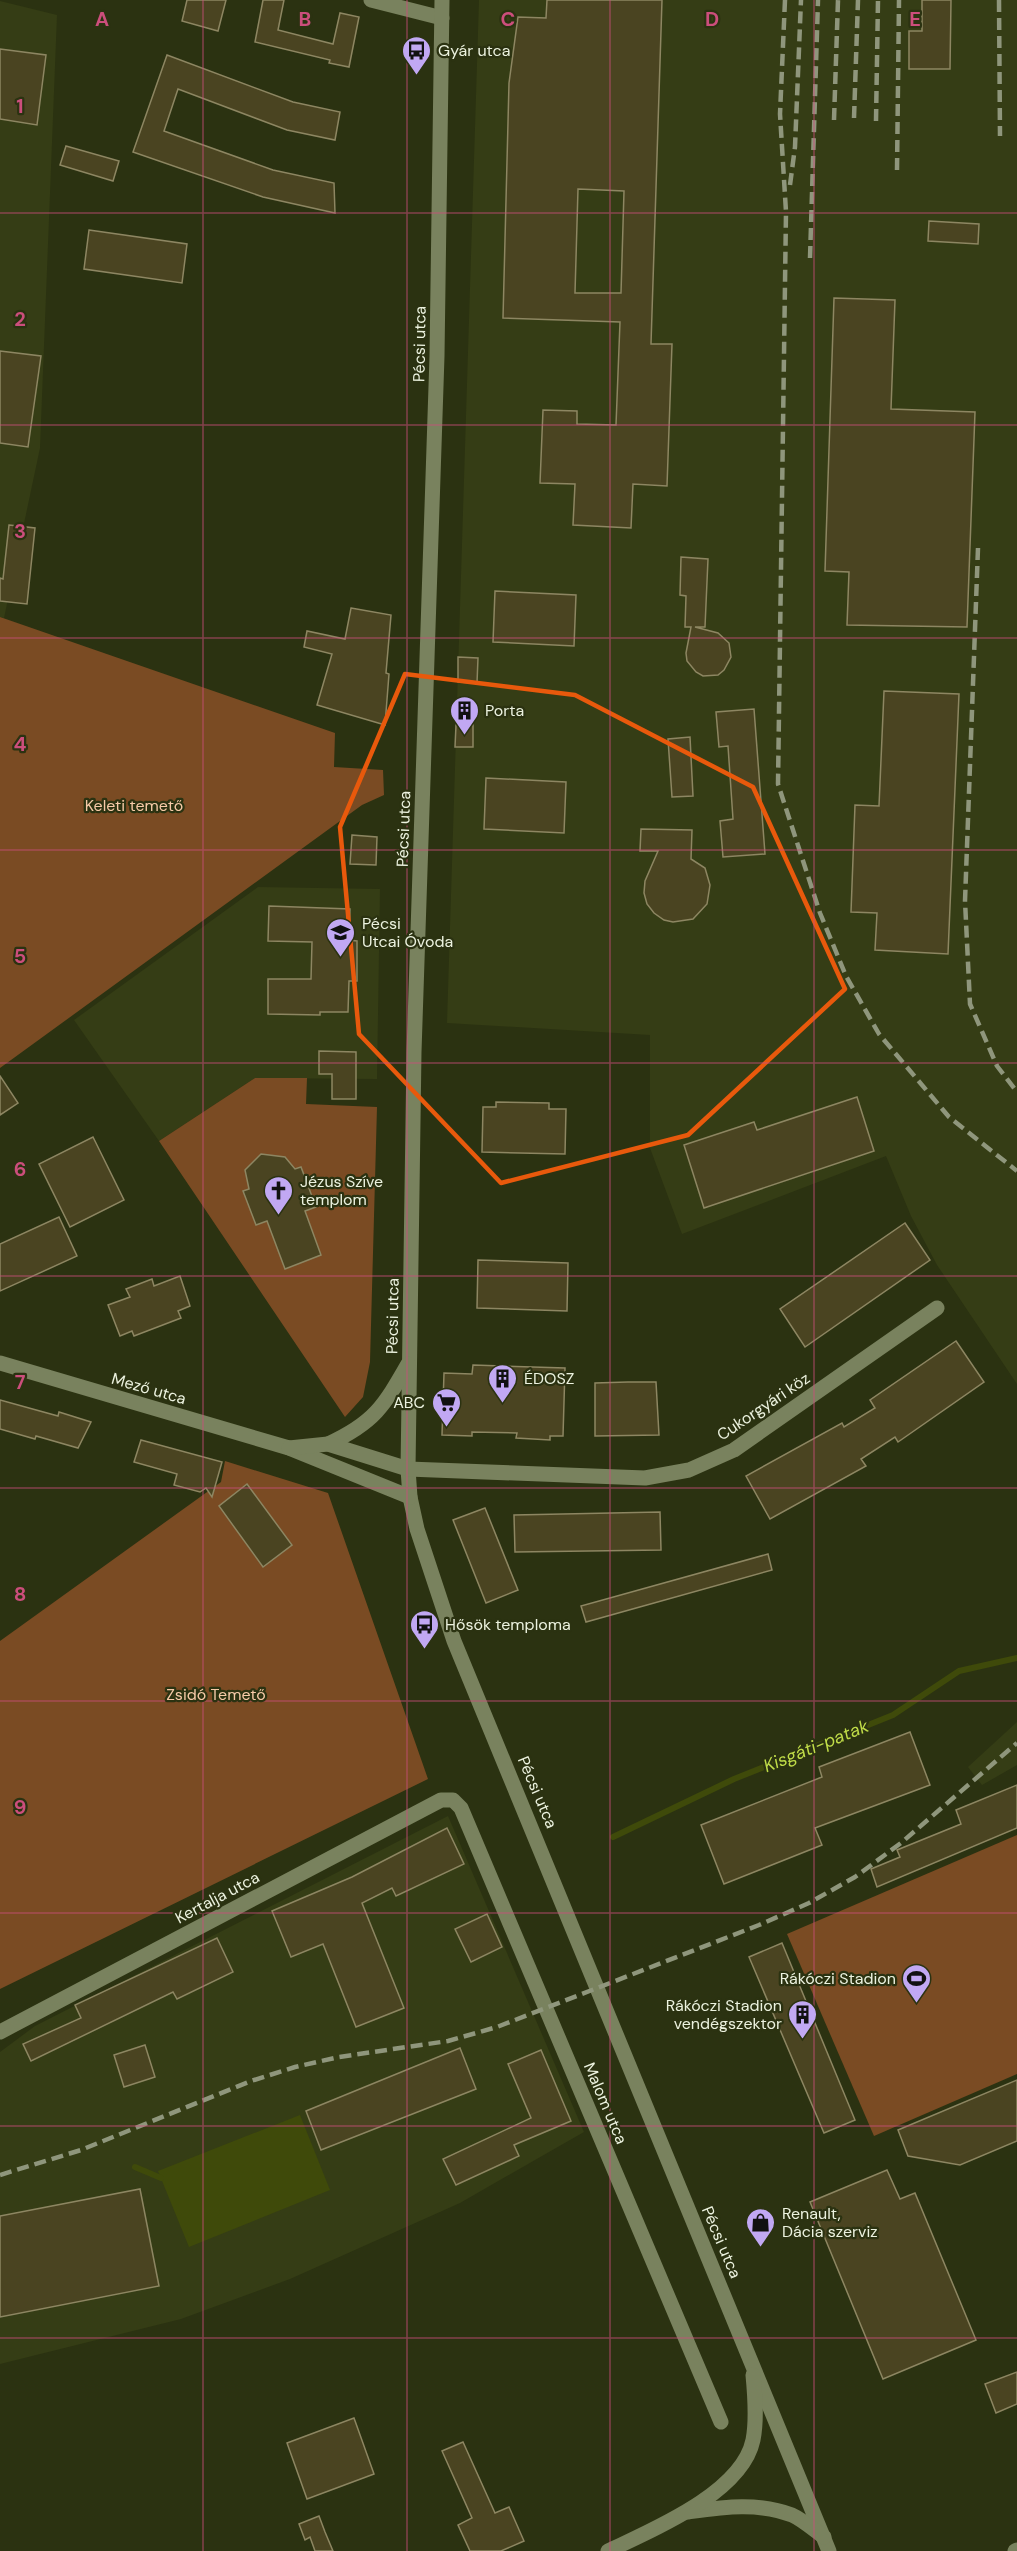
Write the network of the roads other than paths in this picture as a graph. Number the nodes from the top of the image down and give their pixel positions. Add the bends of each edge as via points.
1 (371, 0) edge
2 (442, 0) edge
3 (442, 18) junction
4 (937, 1308) dead end
5 (410, 1361) junction
6 (0, 1363) edge
7 (328, 1444) junction
8 (289, 1448) junction
9 (408, 1469) junction
10 (410, 1497) junction
11 (453, 1800) joint
12 (0, 2032) edge
13 (753, 2363) junction
14 (721, 2422) dead end
15 (688, 2512) junction
16 (826, 2544) edge
17 (608, 2551) edge

1 - 3 street
2 - 3 street, Pécsi utca
3 - 5 street, Pécsi utca via 437,356 414,1052
4 - 9 street, Cukorgyári köz via 734,1450 689,1470 645,1478
5 - 7 street via 386,1404 368,1421
5 - 9 street, Pécsi utca
6 - 8 street, Mező utca
7 - 8 street
7 - 9 street, Cukorgyári köz
8 - 10 street, Mező utca
9 - 10 street, Pécsi utca
10 - 13 street, Pécsi utca via 454,1641
11 - 12 street, Kertalja utca via 441,1800
11 - 14 street, Malom utca via 461,1808
13 - 15 street via 753,2439 746,2458 725,2482
13 - 16 street, Pécsi utca
15 - 16 street via 731,2506 763,2507 794,2516
15 - 17 street

